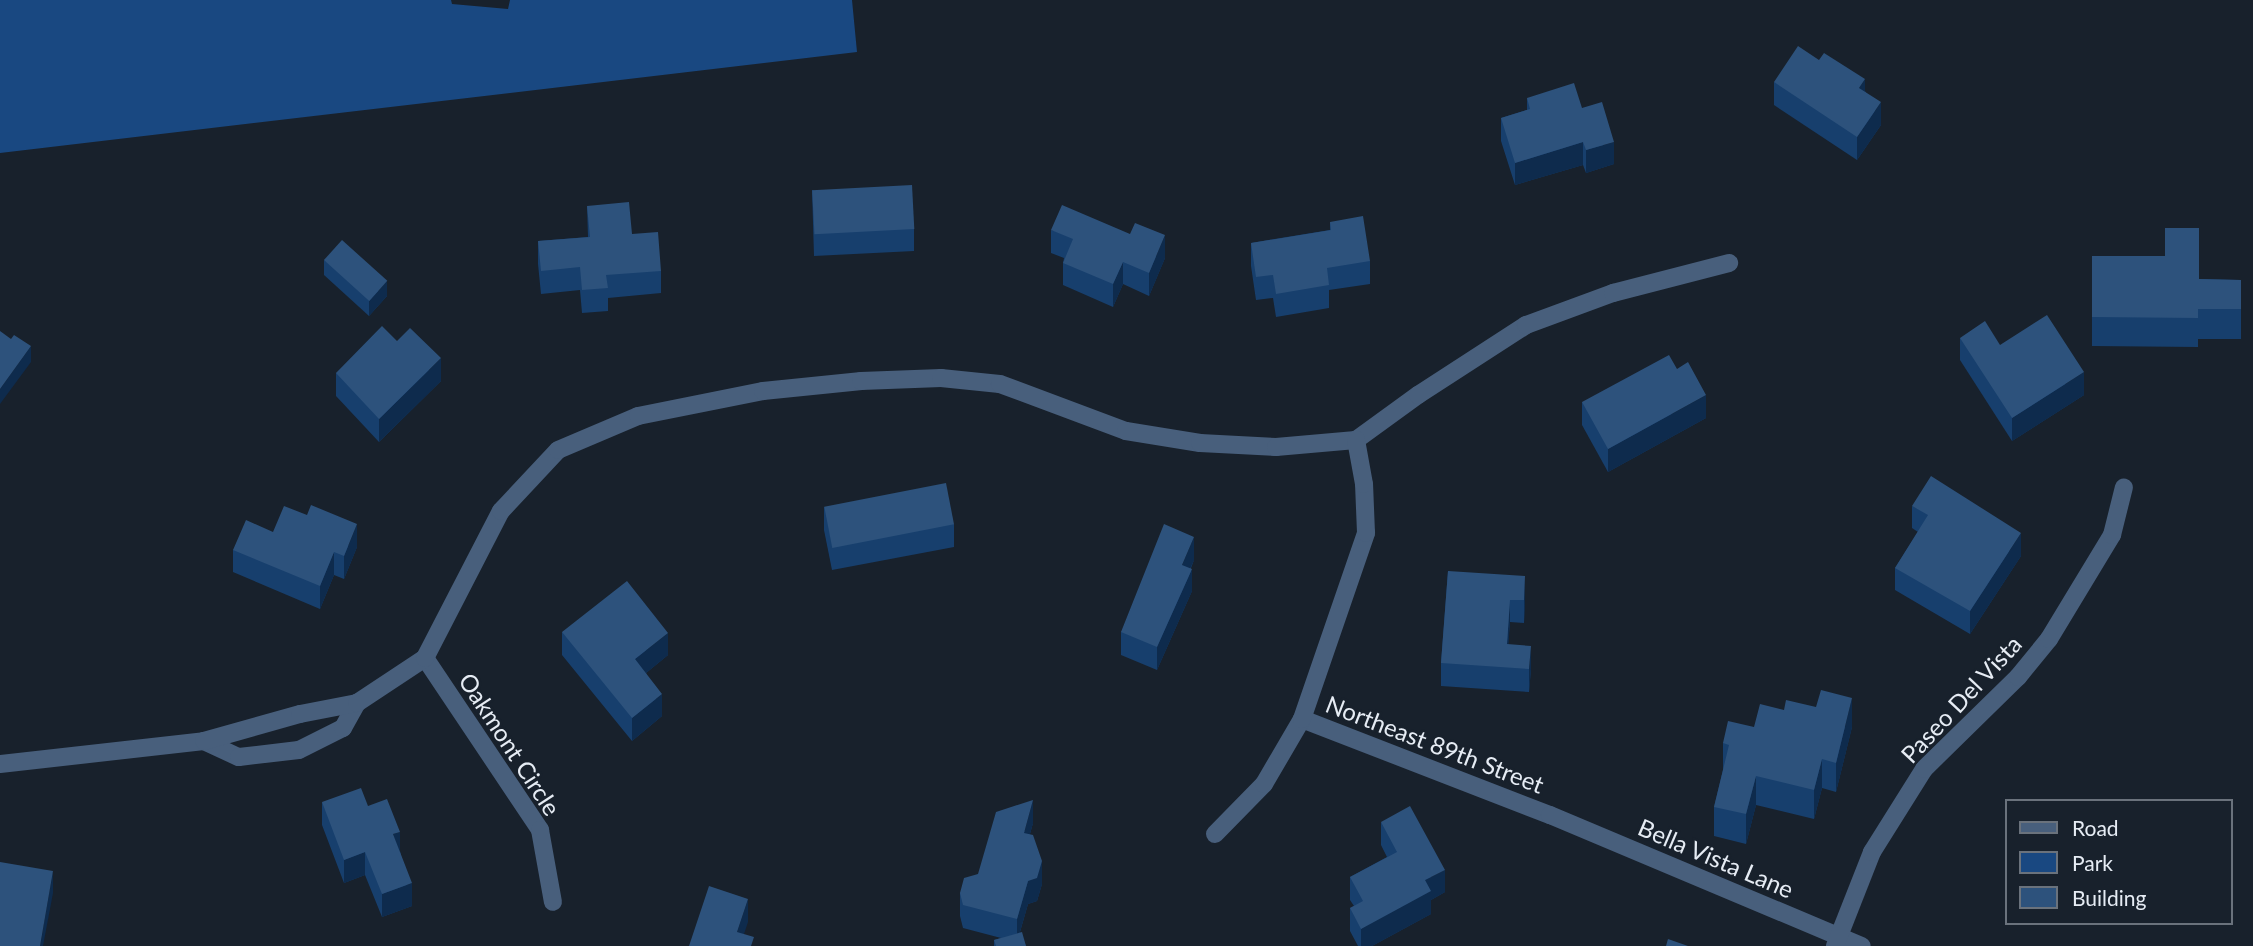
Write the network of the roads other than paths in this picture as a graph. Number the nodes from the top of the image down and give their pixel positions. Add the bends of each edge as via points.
1 (1729, 263) dead end
2 (1356, 440) junction
3 (2124, 487) dead end
4 (425, 658) junction
5 (357, 703) junction
6 (1302, 719) junction
7 (204, 741) junction
8 (0, 764) edge
9 (1550, 815) joint
10 (1215, 834) dead end
11 (553, 902) dead end
12 (1837, 941) edge
13 (1862, 946) edge

1 - 2 street via 1613,293 1527,325
2 - 4 street via 1276,447 1200,443 1126,431 1000,384 942,378 763,391 638,416 558,450 501,511
2 - 6 street via 1366,533
3 - 12 street, Paseo Del Vista via 2112,535 2049,639 2018,677 1924,769 1872,852
4 - 5 street
4 - 11 street, Oakmont Circle via 540,830
5 - 7 street
5 - 7 street via 343,728 299,750 239,757
6 - 9 street, Northeast 89th Street
6 - 10 street via 1264,784
7 - 8 street
9 - 12 street, Bella Vista Lane
12 - 13 street, Bella Vista Lane

